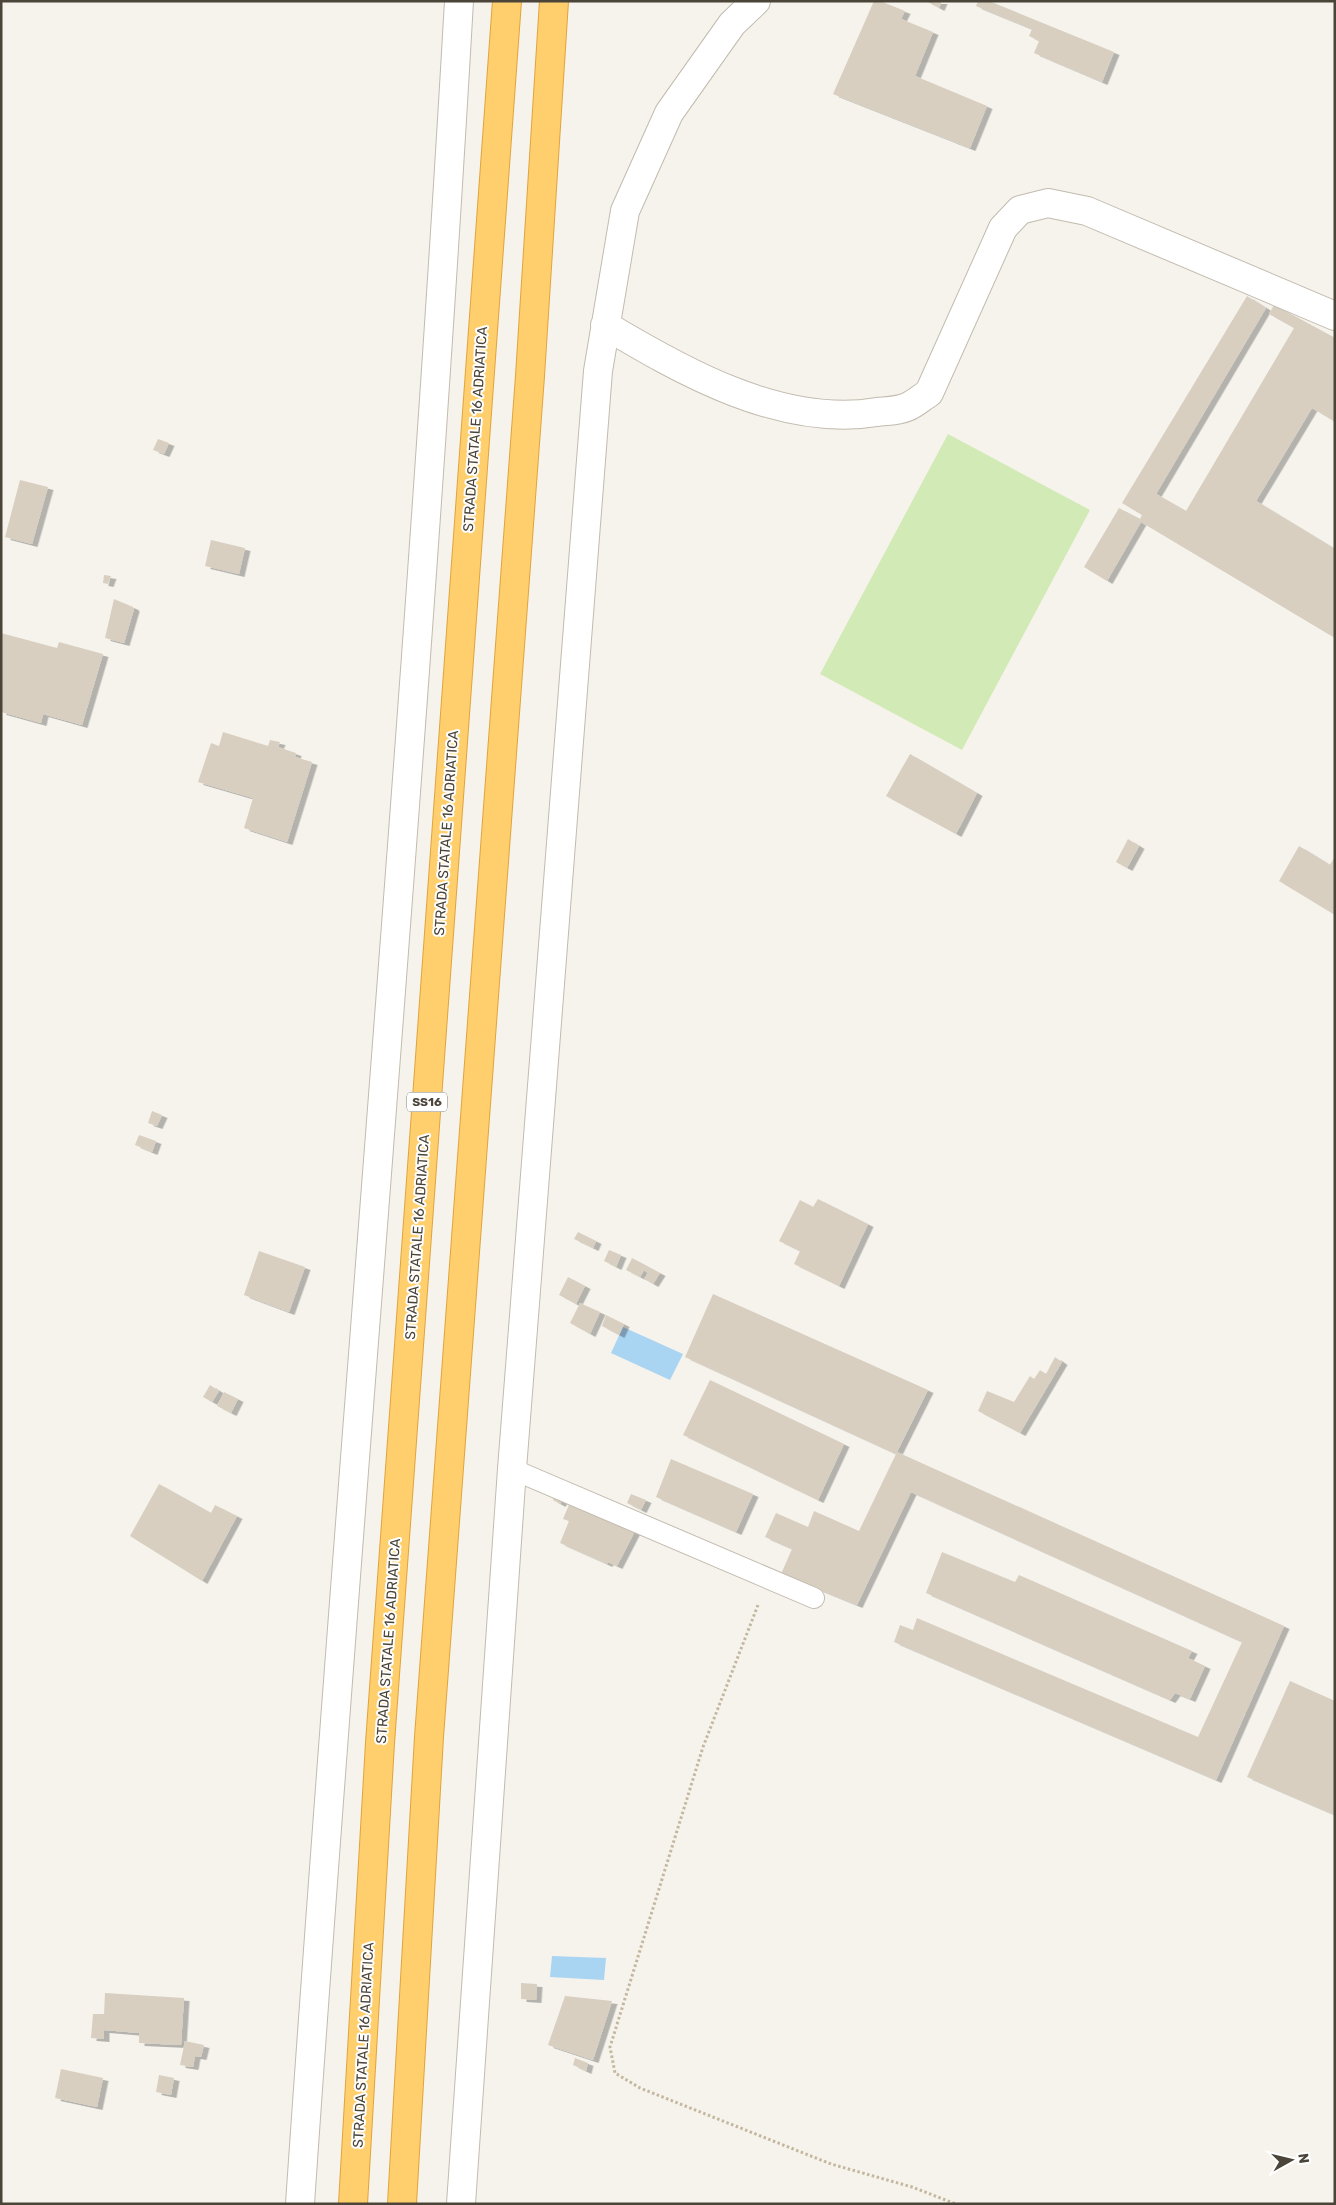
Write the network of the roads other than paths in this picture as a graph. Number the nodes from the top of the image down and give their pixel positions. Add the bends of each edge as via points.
1 (459, 1) edge
2 (507, 1) edge
3 (554, 1) edge
4 (756, 1) edge
5 (1335, 316) edge
6 (605, 325) junction
7 (512, 1469) junction
8 (814, 1598) dead end
9 (300, 2204) edge
10 (353, 2204) edge
11 (402, 2204) edge
12 (461, 2204) edge

1 - 9 street via 442,296 396,936
2 - 10 highway, STRADA STATALE 16 ADRIATICA / SS16 via 382,1723
3 - 11 highway via 530,376 429,1737
4 - 6 street via 732,24 669,113 625,211
5 - 6 street via 1087,211 1048,202 1020,210 1002,228 930,393 906,408 831,415 785,409 716,383 643,348
6 - 7 street via 597,380
7 - 8 lane
7 - 12 street

